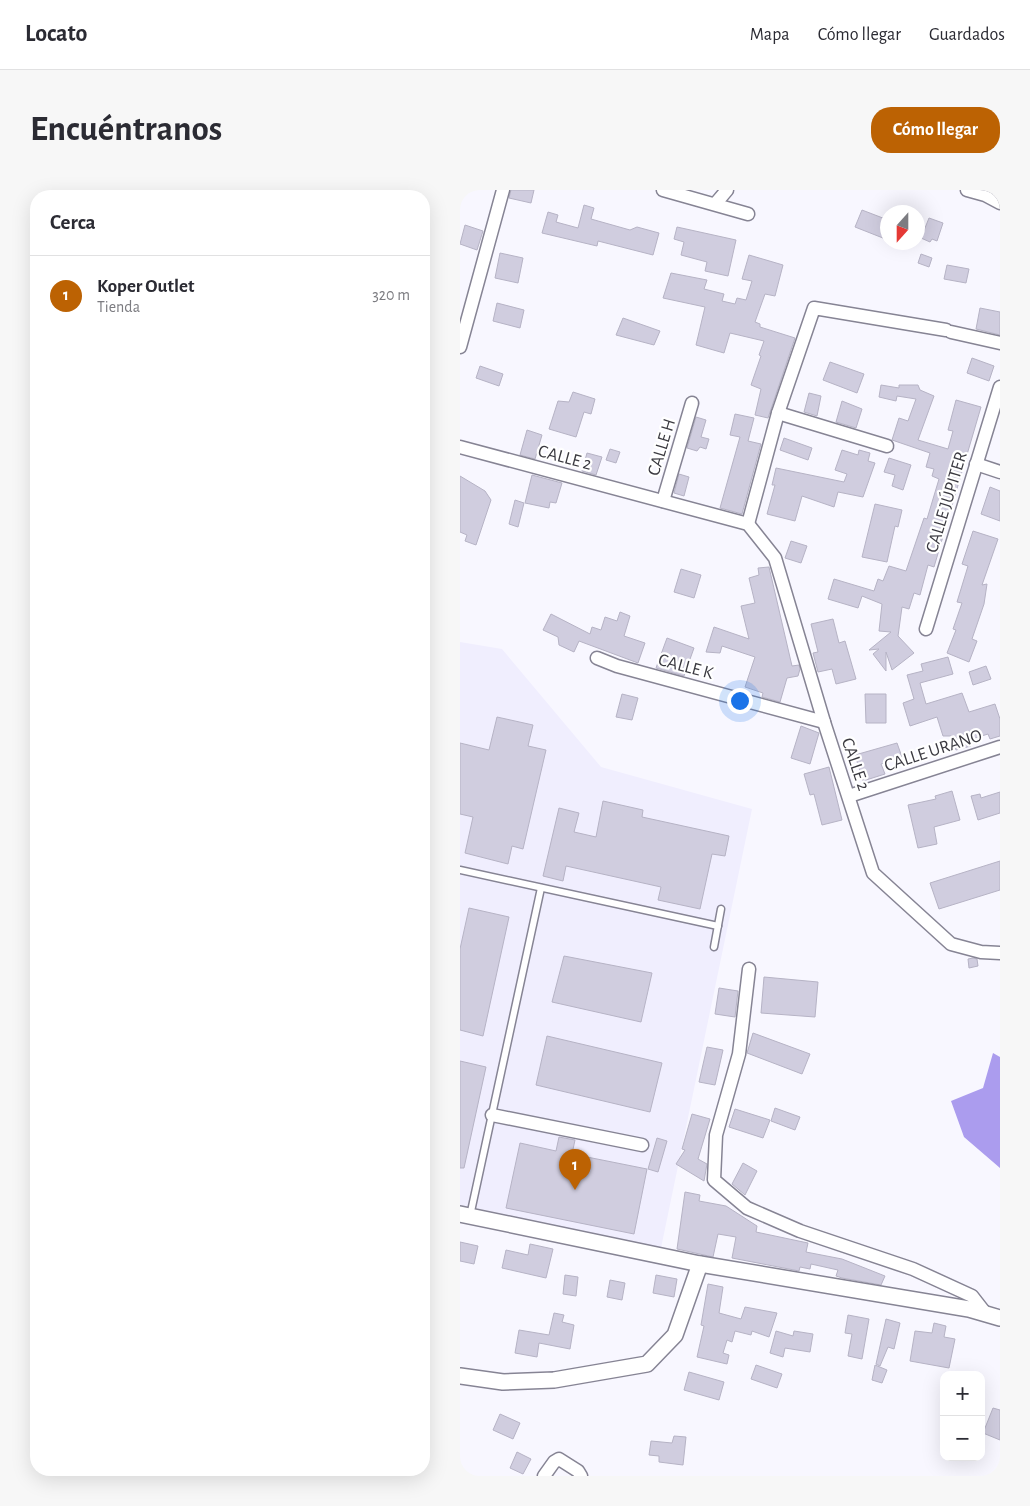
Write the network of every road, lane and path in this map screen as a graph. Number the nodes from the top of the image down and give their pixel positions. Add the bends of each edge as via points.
1 (503, 190) edge
2 (663, 190) edge
3 (727, 190) edge
4 (967, 190) edge
5 (1000, 203) edge
6 (716, 204) junction
7 (748, 214) dead end
8 (1000, 343) edge
9 (460, 347) edge
10 (1000, 387) edge
11 (692, 403) dead end
12 (778, 413) junction
13 (886, 446) dead end
14 (460, 447) edge
15 (976, 464) junction
16 (1000, 472) edge
17 (663, 501) junction
18 (748, 524) junction
19 (926, 629) dead end
20 (597, 658) dead end
21 (824, 722) junction
22 (1000, 747) edge
23 (849, 796) junction
24 (460, 870) edge
25 (541, 888) junction
26 (721, 909) dead end
27 (718, 926) junction
28 (714, 947) dead end
29 (1000, 953) edge
30 (749, 969) dead end
31 (492, 1115) junction
32 (642, 1145) dead end
33 (465, 1216) edge
34 (700, 1264) junction
35 (993, 1316) edge
36 (460, 1376) edge
37 (544, 1476) edge
38 (581, 1476) edge

1 - 9 street
2 - 6 street
3 - 6 street
4 - 5 street
6 - 7 street
8 - 12 street via 814,308
10 - 15 street, CALLE JÚPITER
11 - 17 street, CALLE H
12 - 13 street
12 - 18 street
14 - 17 street, CALLE 2
15 - 16 street
15 - 19 street, CALLE JÚPITER
17 - 18 street, CALLE 2
18 - 21 street, CALLE 2 via 775,558
20 - 21 street, CALLE K
21 - 23 street, CALLE 2
22 - 23 street, CALLE URANO
23 - 29 street, CALLE 2 via 873,873 951,944
24 - 25 lane
25 - 27 lane
25 - 31 lane
26 - 27 lane
27 - 28 lane
30 - 35 street via 739,1054 716,1135 714,1180 747,1208 800,1231 913,1269 972,1296
31 - 32 street
31 - 33 lane
33 - 34 street
34 - 35 street via 969,1309
34 - 36 street via 675,1335 647,1364 554,1380 503,1382
37 - 38 street via 559,1459

